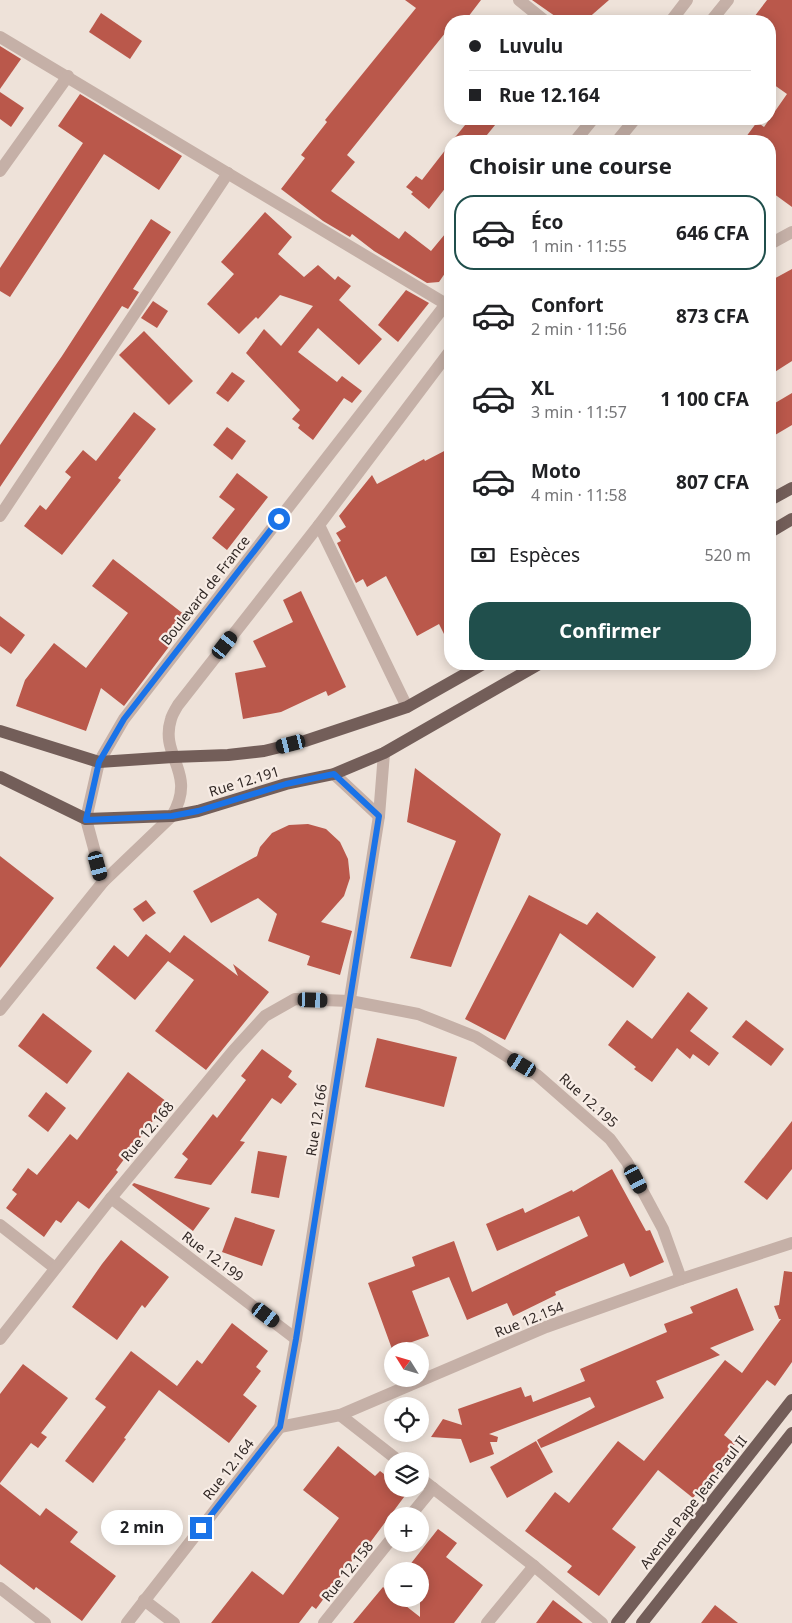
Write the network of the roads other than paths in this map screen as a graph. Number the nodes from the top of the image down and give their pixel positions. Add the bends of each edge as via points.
1 (519, 0) edge
2 (688, 0) edge
3 (728, 0) edge
4 (538, 15) edge
5 (675, 15) edge
6 (716, 15) edge
7 (0, 37) edge
8 (68, 76) junction
9 (588, 125) edge
10 (630, 125) edge
11 (580, 135) edge
12 (622, 135) edge
13 (0, 171) edge
14 (228, 172) junction
15 (792, 232) edge
16 (776, 241) edge
17 (444, 299) edge
18 (444, 306) edge
19 (444, 359) edge
20 (792, 488) edge
21 (776, 497) edge
22 (0, 516) edge
23 (792, 519) edge
24 (319, 525) junction
25 (776, 528) edge
26 (472, 670) edge
27 (528, 670) edge
28 (407, 707) junction
29 (0, 730) edge
30 (384, 752) junction
31 (173, 757) junction
32 (99, 762) junction
33 (334, 774) junction
34 (0, 777) edge
35 (172, 816) junction
36 (379, 816) junction
37 (86, 820) junction
38 (103, 882) junction
39 (350, 1000) junction
40 (0, 1010) edge
41 (111, 1198) junction
42 (0, 1225) edge
43 (792, 1243) edge
44 (55, 1268) junction
45 (680, 1279) junction
46 (0, 1339) edge
47 (296, 1339) junction
48 (792, 1400) edge
49 (340, 1415) junction
50 (280, 1427) junction
51 (792, 1433) edge
52 (387, 1452) edge
53 (429, 1485) edge
54 (433, 1488) junction
55 (417, 1507) edge
56 (384, 1548) edge
57 (534, 1566) junction
58 (0, 1588) edge
59 (144, 1600) junction
60 (45, 1623) edge
61 (127, 1623) edge
62 (174, 1623) edge
63 (324, 1623) edge
64 (487, 1623) edge
65 (602, 1623) edge
66 (617, 1623) edge
67 (642, 1623) edge

1 - 4 street
2 - 5 street
3 - 6 street
7 - 8 street
8 - 13 street
8 - 14 street
9 - 11 street
10 - 12 street
14 - 17 street
14 - 22 street
15 - 16 street
18 - 32 street, Boulevard de France via 124,719
19 - 24 street
20 - 21 main road
23 - 25 main road
24 - 28 street
24 - 31 street via 178,705 170,720
26 - 28 main road, Rue 12.191
27 - 30 main road, Rue 12.191
28 - 31 main road, Rue 12.191 via 264,751
29 - 32 main road
30 - 33 main road, Rue 12.191
30 - 36 street, Rue 12.166
31 - 32 main road, Rue 12.191
31 - 35 street via 181,774 182,791
32 - 37 street, Boulevard de France
33 - 35 main road, Rue 12.191
33 - 36 street
34 - 37 main road, Rue 12.191
35 - 37 main road, Rue 12.191
35 - 38 street
36 - 39 street, Rue 12.166
37 - 38 street
38 - 40 street
39 - 41 street, Rue 12.168 via 295,999 265,1016
39 - 45 street, Rue 12.195 via 418,1014 476,1038 537,1074 610,1139 627,1162 663,1230
39 - 47 street, Rue 12.166
41 - 44 street, Rue 12.168
41 - 47 street, Rue 12.199
42 - 44 street
43 - 45 street, Rue 12.154
44 - 46 street, Rue 12.168
45 - 49 street, Rue 12.154 via 546,1327
47 - 50 street, Rue 12.166
48 - 66 main road, Avenue Pape Jean-Paul II
49 - 50 street, Rue 12.154
49 - 52 street
50 - 59 street, Rue 12.164
51 - 67 main road
53 - 54 street
54 - 55 street
54 - 57 street
56 - 63 street, Rue 12.158
57 - 64 street
57 - 65 street
58 - 60 street
59 - 61 street, Rue 12.164
59 - 62 street

